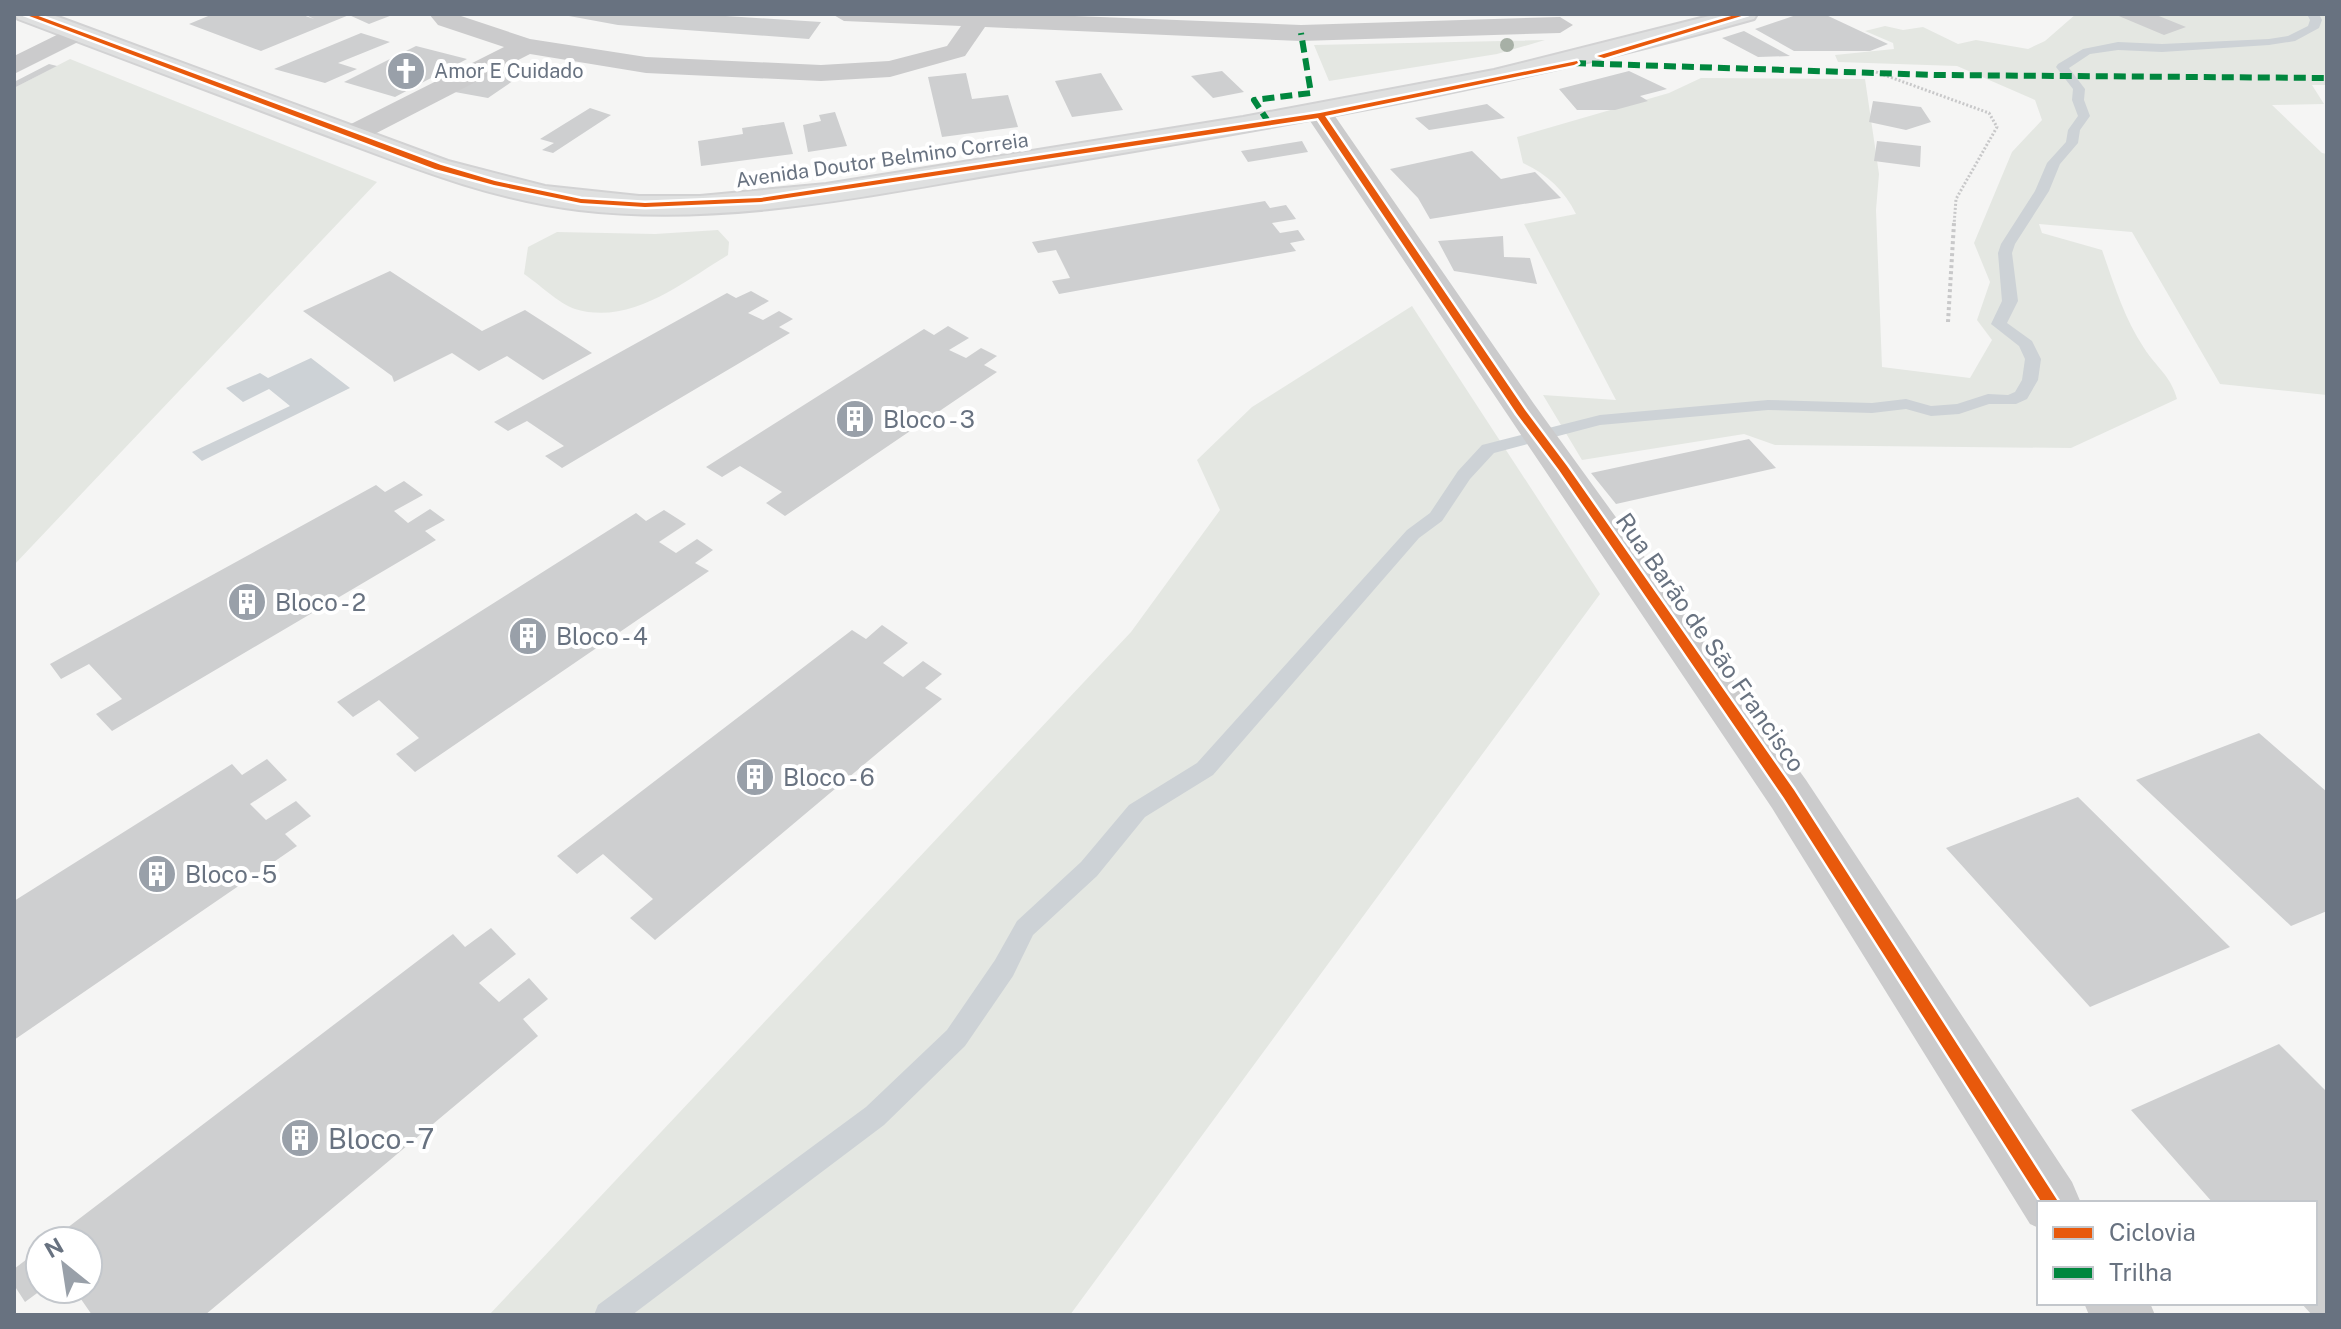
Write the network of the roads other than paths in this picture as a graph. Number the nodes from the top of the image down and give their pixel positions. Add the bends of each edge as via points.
1 (27, 14) edge
2 (441, 14) edge
3 (844, 14) edge
4 (1745, 14) edge
5 (1556, 19) edge
6 (977, 21) junction
7 (77, 33) junction
8 (526, 46) junction
9 (1601, 56) junction
10 (14, 66) edge
11 (1320, 115) junction
12 (353, 134) junction
13 (2050, 1201) edge

1 - 7 main road, Avenida Doutor Belmino Correia
2 - 8 street
3 - 6 street
4 - 9 main road, Avenida Doutor Belmino Correia
5 - 6 street via 1301,33
5 - 9 street
6 - 8 street via 956,51 890,69 821,73 646,65
7 - 10 street
7 - 12 main road, Avenida Doutor Belmino Correia
8 - 12 street
9 - 11 main road, Avenida Doutor Belmino Correia
11 - 12 main road, Avenida Doutor Belmino Correia via 761,200 645,205 581,201 494,183
11 - 13 street, Rua Barão de São Francisco via 1789,794

